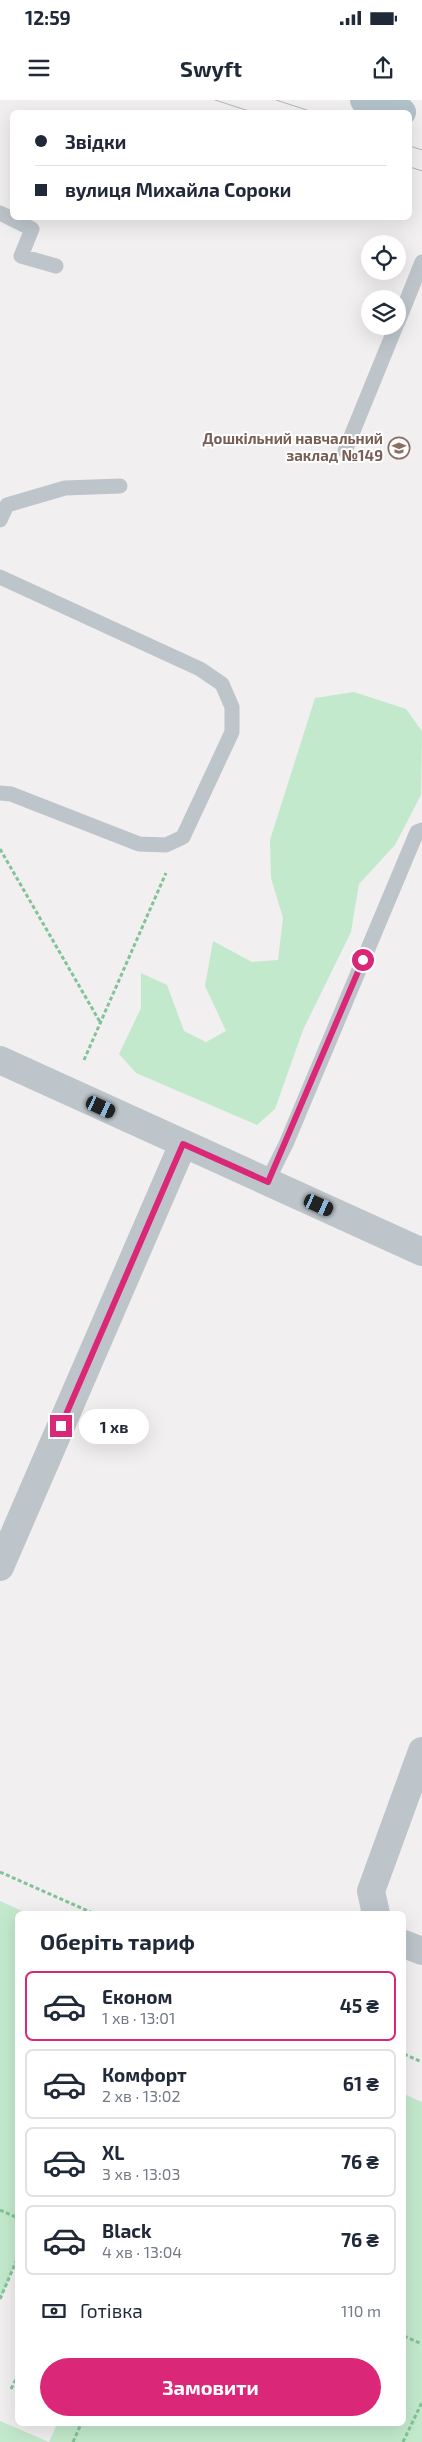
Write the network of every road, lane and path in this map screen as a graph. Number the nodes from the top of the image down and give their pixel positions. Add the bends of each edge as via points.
1 (364, 100) edge
2 (396, 110) edge
3 (14, 220) edge
4 (422, 262) edge
5 (56, 266) dead end
6 (406, 302) edge
7 (392, 335) edge
8 (345, 450) dead end
9 (120, 486) dead end
10 (0, 520) edge
11 (0, 577) edge
12 (0, 793) edge
13 (422, 830) edge
14 (183, 837) junction
15 (0, 849) edge
16 (100, 1022) junction
17 (0, 1060) edge
18 (68, 1092) junction
19 (183, 1144) junction
20 (268, 1182) junction
21 (422, 1252) edge
22 (0, 1567) edge
23 (422, 1751) edge
24 (0, 1872) edge
25 (88, 1911) edge
26 (375, 1911) edge
27 (406, 1945) edge
28 (422, 1952) edge
29 (406, 2055) edge
30 (422, 2062) edge
31 (0, 2210) edge
32 (15, 2217) edge
33 (15, 2264) edge
34 (0, 2299) edge
35 (406, 2337) edge
36 (422, 2344) edge
37 (15, 2382) edge
38 (12, 2389) dead end
39 (422, 2402) edge
40 (80, 2426) edge
41 (73, 2442) edge
42 (403, 2442) edge

1 - 2 main road
3 - 5 lane via 32,229 21,256
4 - 6 lane
7 - 8 lane
9 - 10 lane via 65,488 7,505
11 - 14 lane via 200,669 222,684 232,708 232,732
12 - 14 lane via 11,794 139,844 166,845
13 - 20 lane via 417,832
14 - 16 path
15 - 16 path
16 - 18 path
17 - 18 street
18 - 19 street
19 - 20 street
19 - 22 street
20 - 21 street
23 - 26 street via 371,1890
24 - 25 path
27 - 28 street
29 - 30 path
31 - 32 path
33 - 34 path
35 - 36 path
37 - 38 path
39 - 42 path
40 - 41 path

